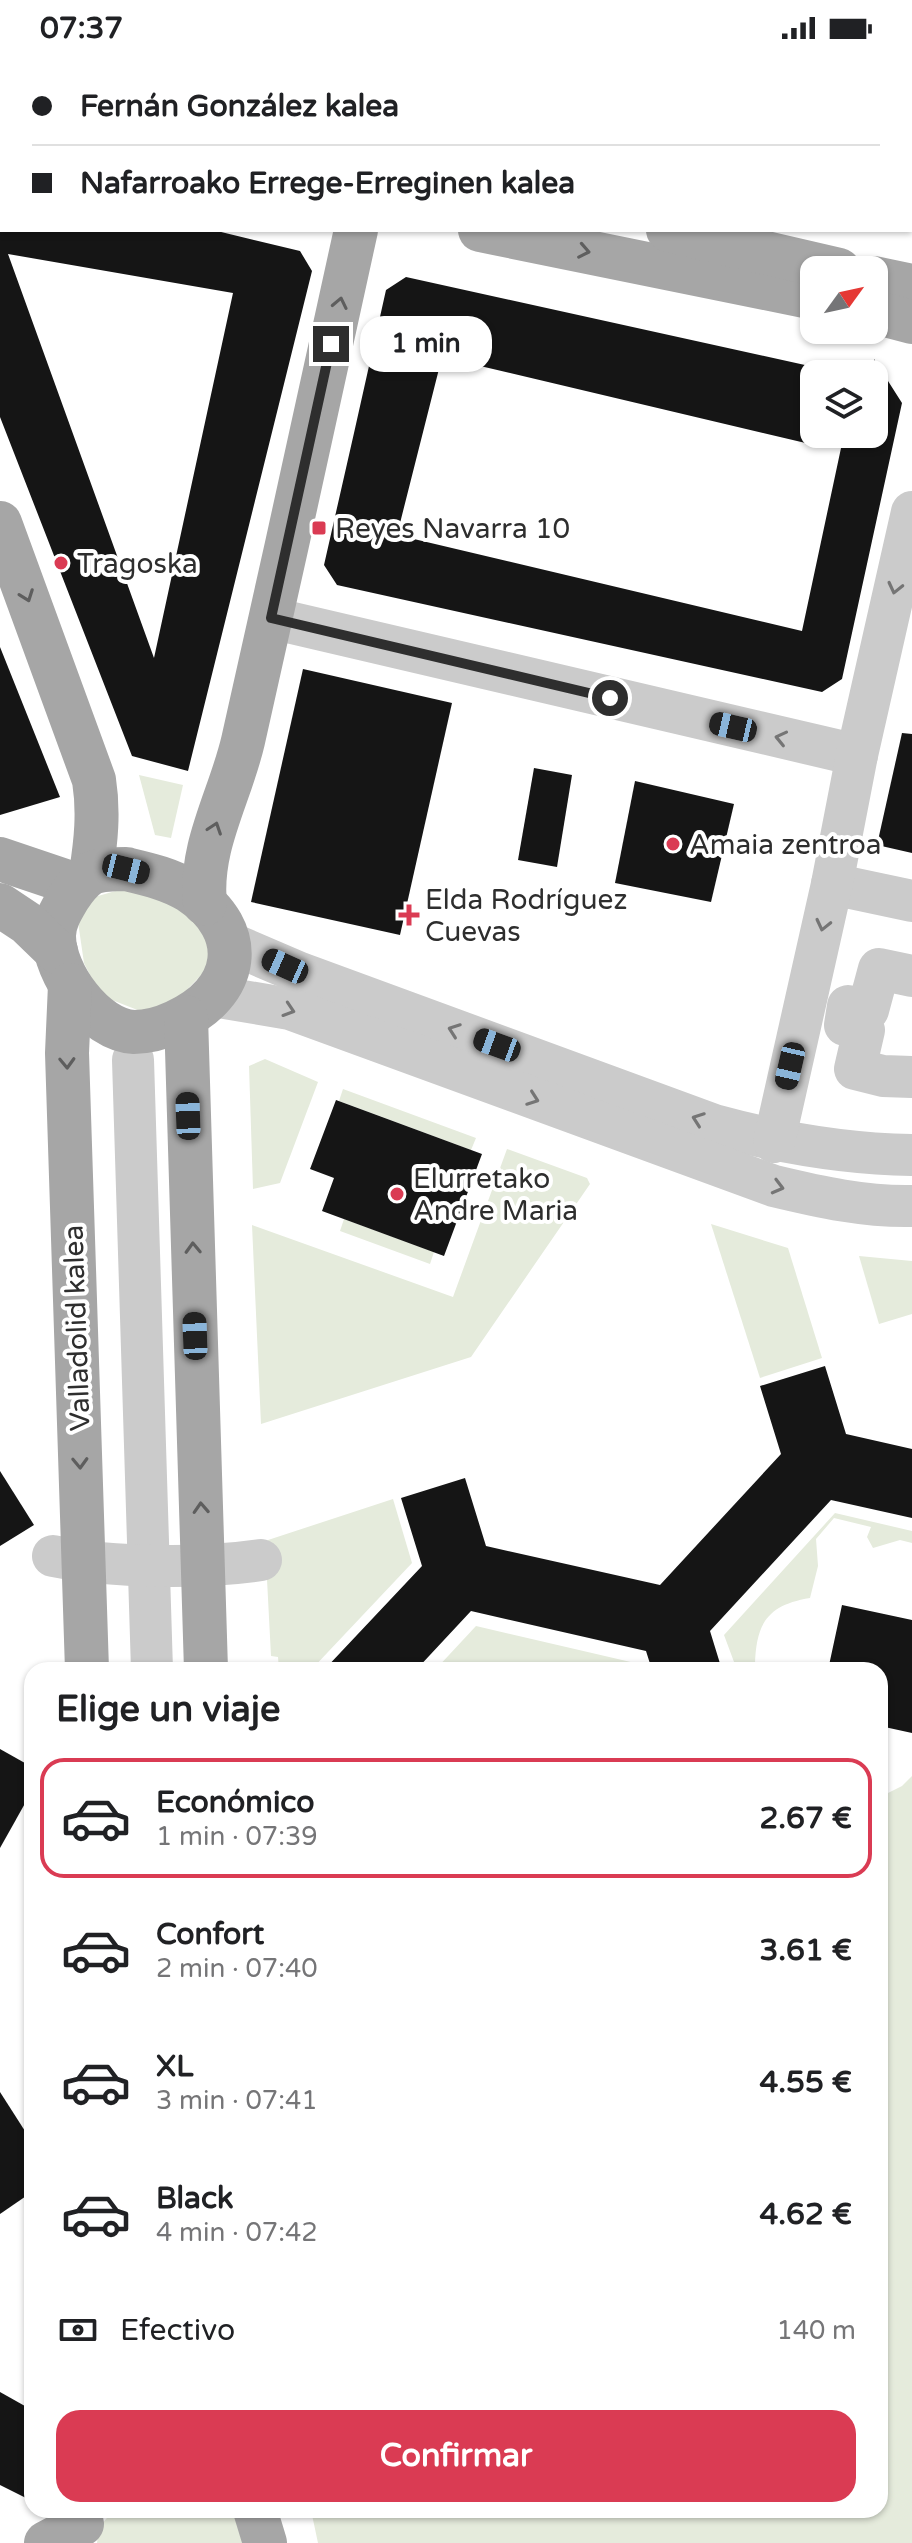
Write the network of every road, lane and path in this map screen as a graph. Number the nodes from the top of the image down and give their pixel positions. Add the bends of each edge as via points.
1 (356, 232) edge
2 (490, 232) edge
3 (685, 232) edge
4 (754, 240) edge
5 (800, 256) edge
6 (888, 281) edge
7 (912, 286) edge
8 (800, 295) edge
9 (888, 316) edge
10 (912, 322) edge
11 (912, 512) edge
12 (0, 523) edge
13 (271, 618) junction
14 (857, 755) junction
15 (0, 859) edge
16 (84, 879) junction
17 (832, 884) junction
18 (912, 901) edge
19 (205, 904) junction
20 (0, 905) edge
21 (230, 943) junction
22 (63, 968) junction
23 (912, 976) edge
24 (199, 1007) junction
25 (133, 1060) dead end
26 (912, 1077) edge
27 (774, 1142) junction
28 (912, 1155) edge
29 (912, 1206) edge
30 (68, 1559) junction
31 (261, 1560) dead end
32 (148, 1564) junction
33 (204, 1566) junction
34 (86, 1662) edge
35 (152, 1662) edge
36 (206, 1662) edge
37 (257, 2518) edge
38 (265, 2543) edge

13 -> 1 main road
2 -> 8 main road
3 - 4 main road
4 - 5 main road
6 - 7 main road
9 - 10 main road
11 -> 14 street
12 -> 16 main road via 94,780 97,833
14 -> 13 street
19 -> 13 main road via 205,858 241,750
14 - 17 street
15 - 16 main road
16 - 19 main road via 126,869 177,884
16 - 22 main road via 58,915 53,934
17 - 18 street
17 -> 27 street
19 - 21 main road
20 - 22 main road via 27,923
21 - 24 main road via 226,978
27 -> 21 street via 685,1115
22 - 24 main road via 83,1003 117,1028 160,1029
22 -> 30 main road, Valladolid kalea
23 - 26 street via 879,969 868,1010 848,1006 845,1025 864,1030 855,1069
24 -> 29 street via 290,1009 774,1186 834,1200
33 -> 24 main road
25 - 32 street
27 - 28 street via 836,1152
30 - 32 street
30 - 34 main road, Valladolid kalea
31 - 33 street
32 - 33 street
32 - 35 street
33 - 36 main road
37 - 38 main road

